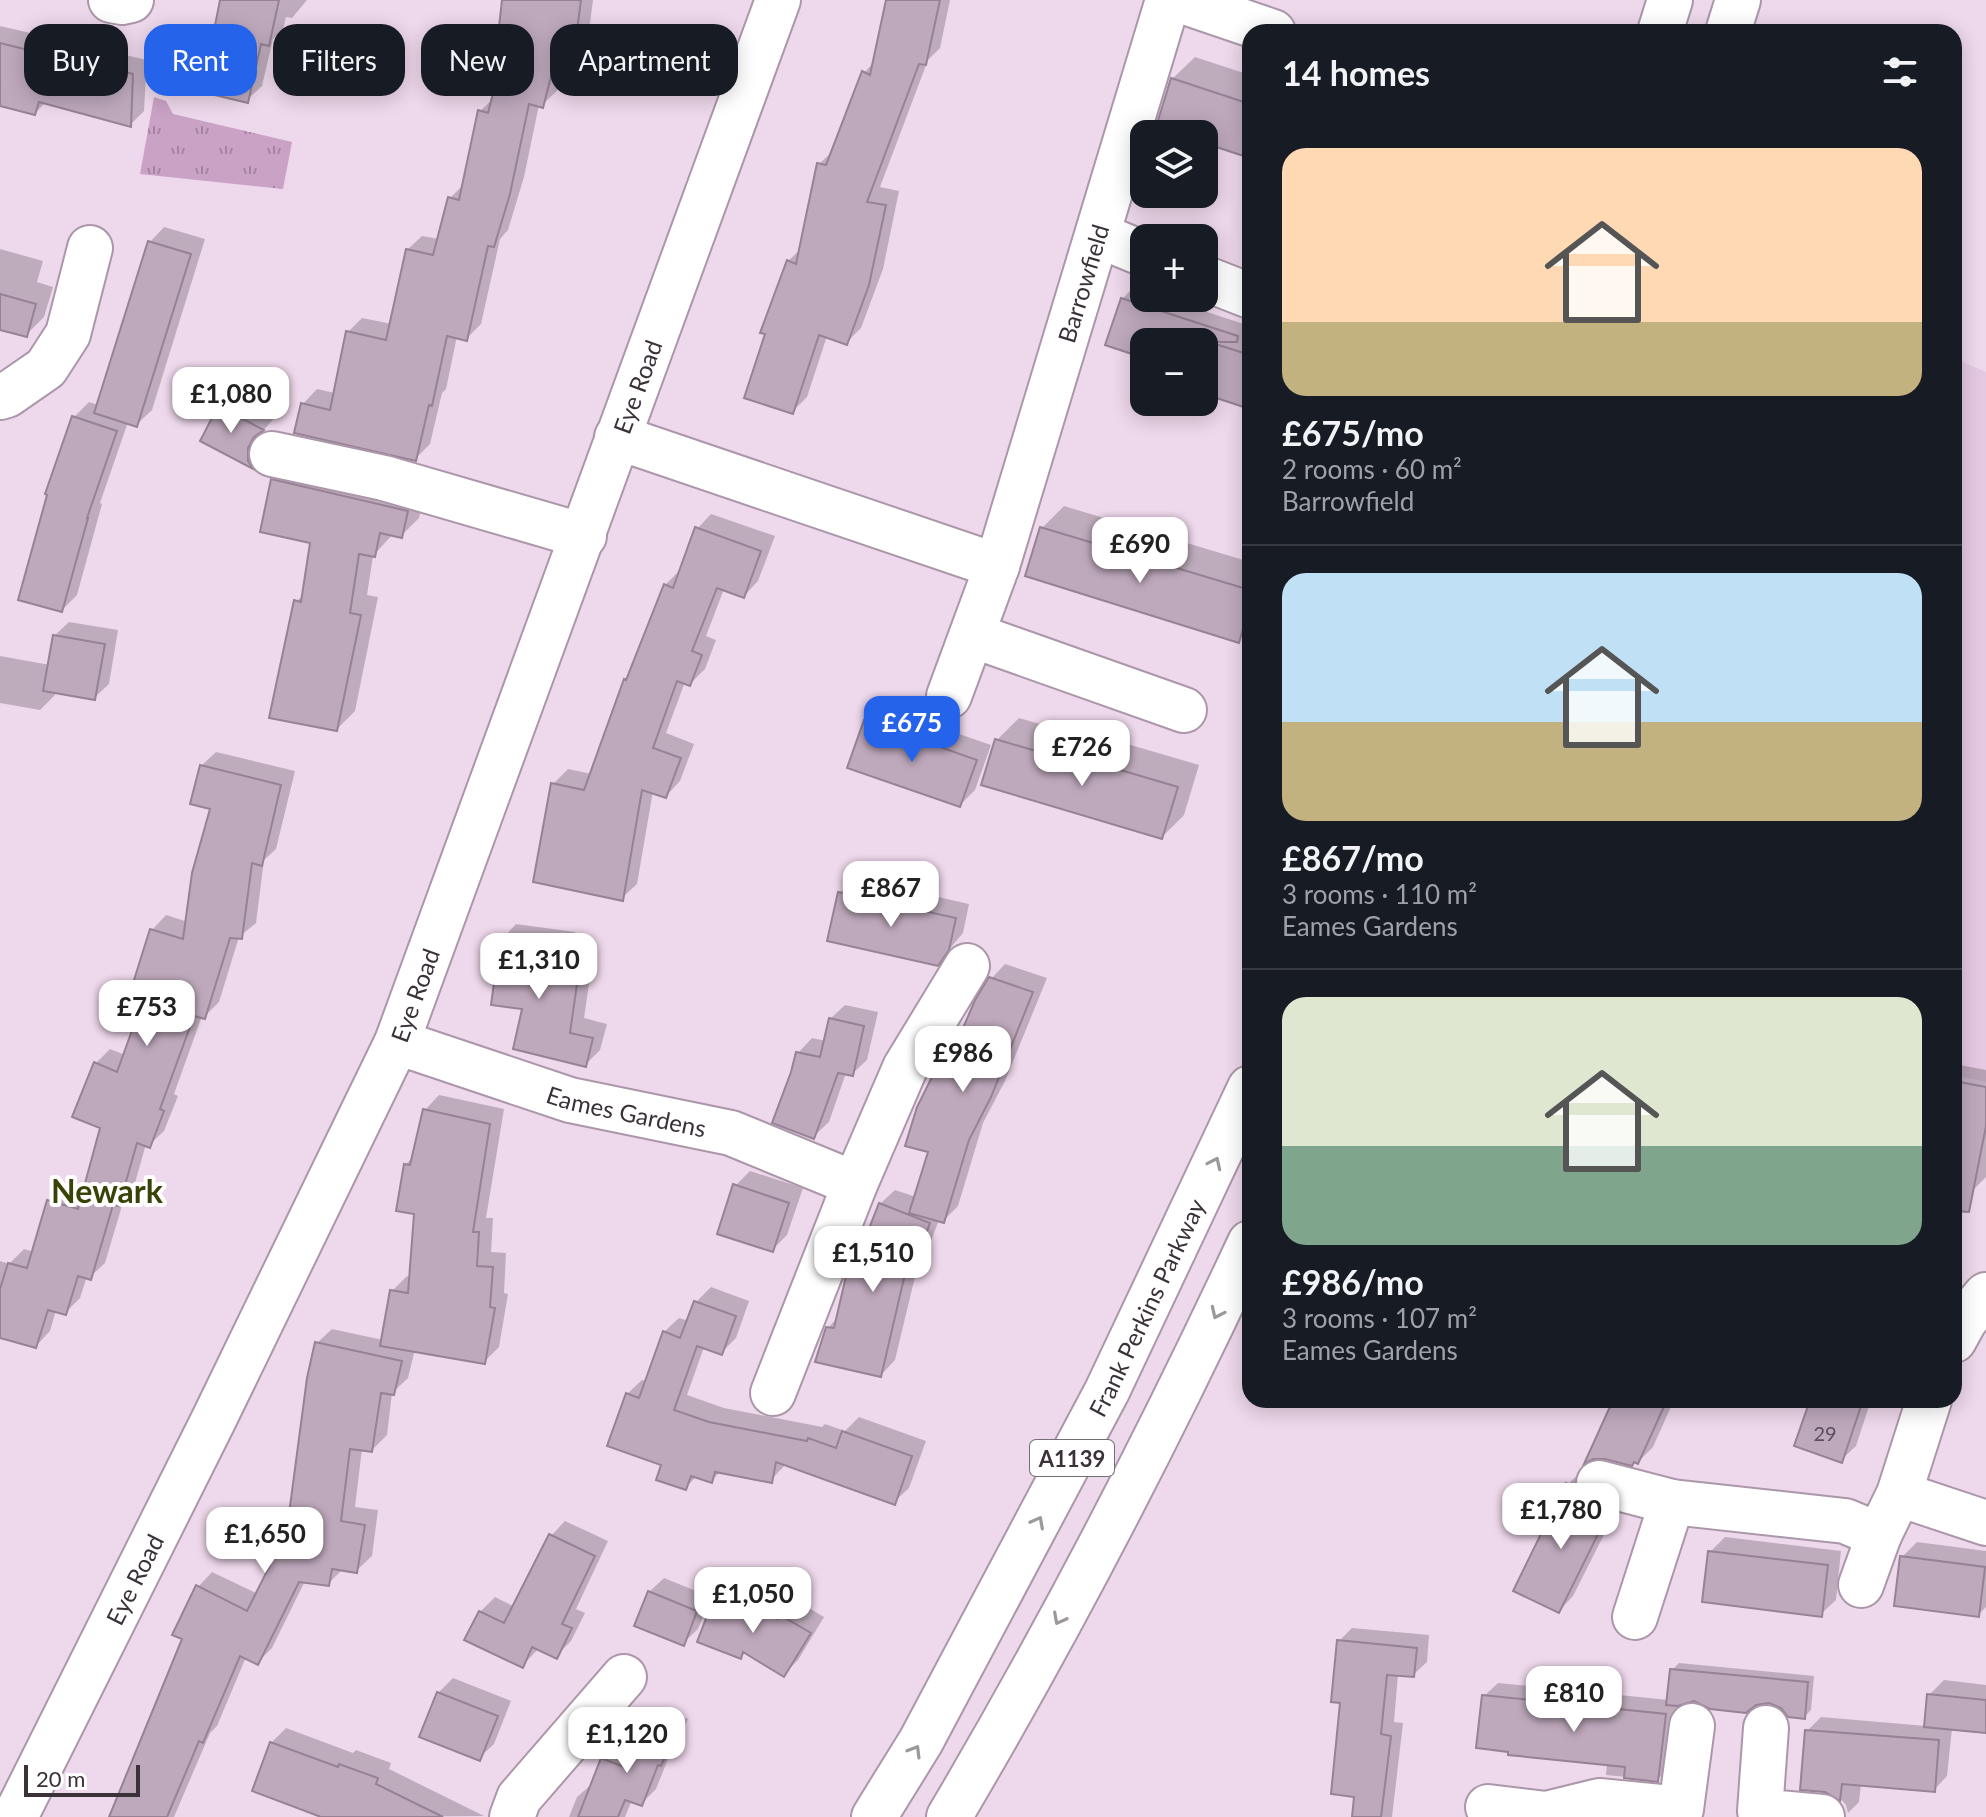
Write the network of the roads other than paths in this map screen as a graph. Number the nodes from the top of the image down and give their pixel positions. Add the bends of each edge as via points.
1 (111, 0) edge
2 (131, 0) edge
3 (778, 0) edge
4 (1168, 0) edge
5 (1179, 0) edge
6 (1670, 0) edge
7 (1738, 0) edge
8 (1250, 24) edge
9 (1662, 24) edge
10 (1730, 24) edge
11 (1098, 235) junction
12 (90, 248) dead end
13 (1130, 248) edge
14 (1218, 283) edge
15 (1242, 293) edge
16 (0, 397) edge
17 (617, 437) junction
18 (272, 454) dead end
19 (584, 536) junction
20 (997, 566) junction
21 (972, 635) junction
22 (949, 696) dead end
23 (1184, 710) dead end
24 (967, 966) dead end
25 (397, 1042) junction
26 (1242, 1105) edge
27 (855, 1184) junction
28 (1242, 1260) edge
29 (1974, 1293) edge
30 (1962, 1325) edge
31 (773, 1393) dead end
32 (1926, 1408) edge
33 (1599, 1483) dead end
34 (1899, 1494) junction
35 (1672, 1502) junction
36 (1986, 1523) edge
37 (1862, 1528) junction
38 (1861, 1585) dead end
39 (1635, 1617) dead end
40 (624, 1677) dead end
41 (1692, 1726) dead end
42 (1766, 1728) dead end
43 (1488, 1807) dead end
44 (1546, 1815) edge
45 (15, 1817) edge
46 (512, 1817) edge
47 (874, 1817) edge
48 (949, 1817) edge
49 (1822, 1817) edge

1 - 2 main road
3 - 17 main road, Eye Road
4 - 11 main road, Barrowfield
5 - 8 main road
6 - 9 main road
7 - 10 main road
11 - 13 main road
11 - 20 main road, Barrowfield
12 - 16 main road via 68,334 46,368
14 - 15 main road
17 - 19 main road, Eye Road
17 - 20 main road
18 - 19 main road via 384,478
19 - 25 main road, Eye Road
20 - 21 main road, Barrowfield
21 - 22 main road, Barrowfield
21 - 23 main road
24 - 27 main road via 905,1068
25 - 27 main road, Eames Gardens via 570,1100 731,1133
25 - 45 main road, Eye Road
47 -> 26 main road, Frank Perkins Parkway / A1139 via 921,1741 1107,1391
27 - 31 main road
28 -> 48 main road, A1139 via 1008,1717
29 - 30 main road
32 - 34 main road
33 - 35 main road
34 - 36 main road
34 - 37 main road
35 - 37 main road
35 - 39 main road
37 - 38 main road
40 - 46 main road via 519,1798
41 - 44 main road via 1681,1809 1599,1801
42 - 49 main road via 1760,1811
43 - 44 main road

